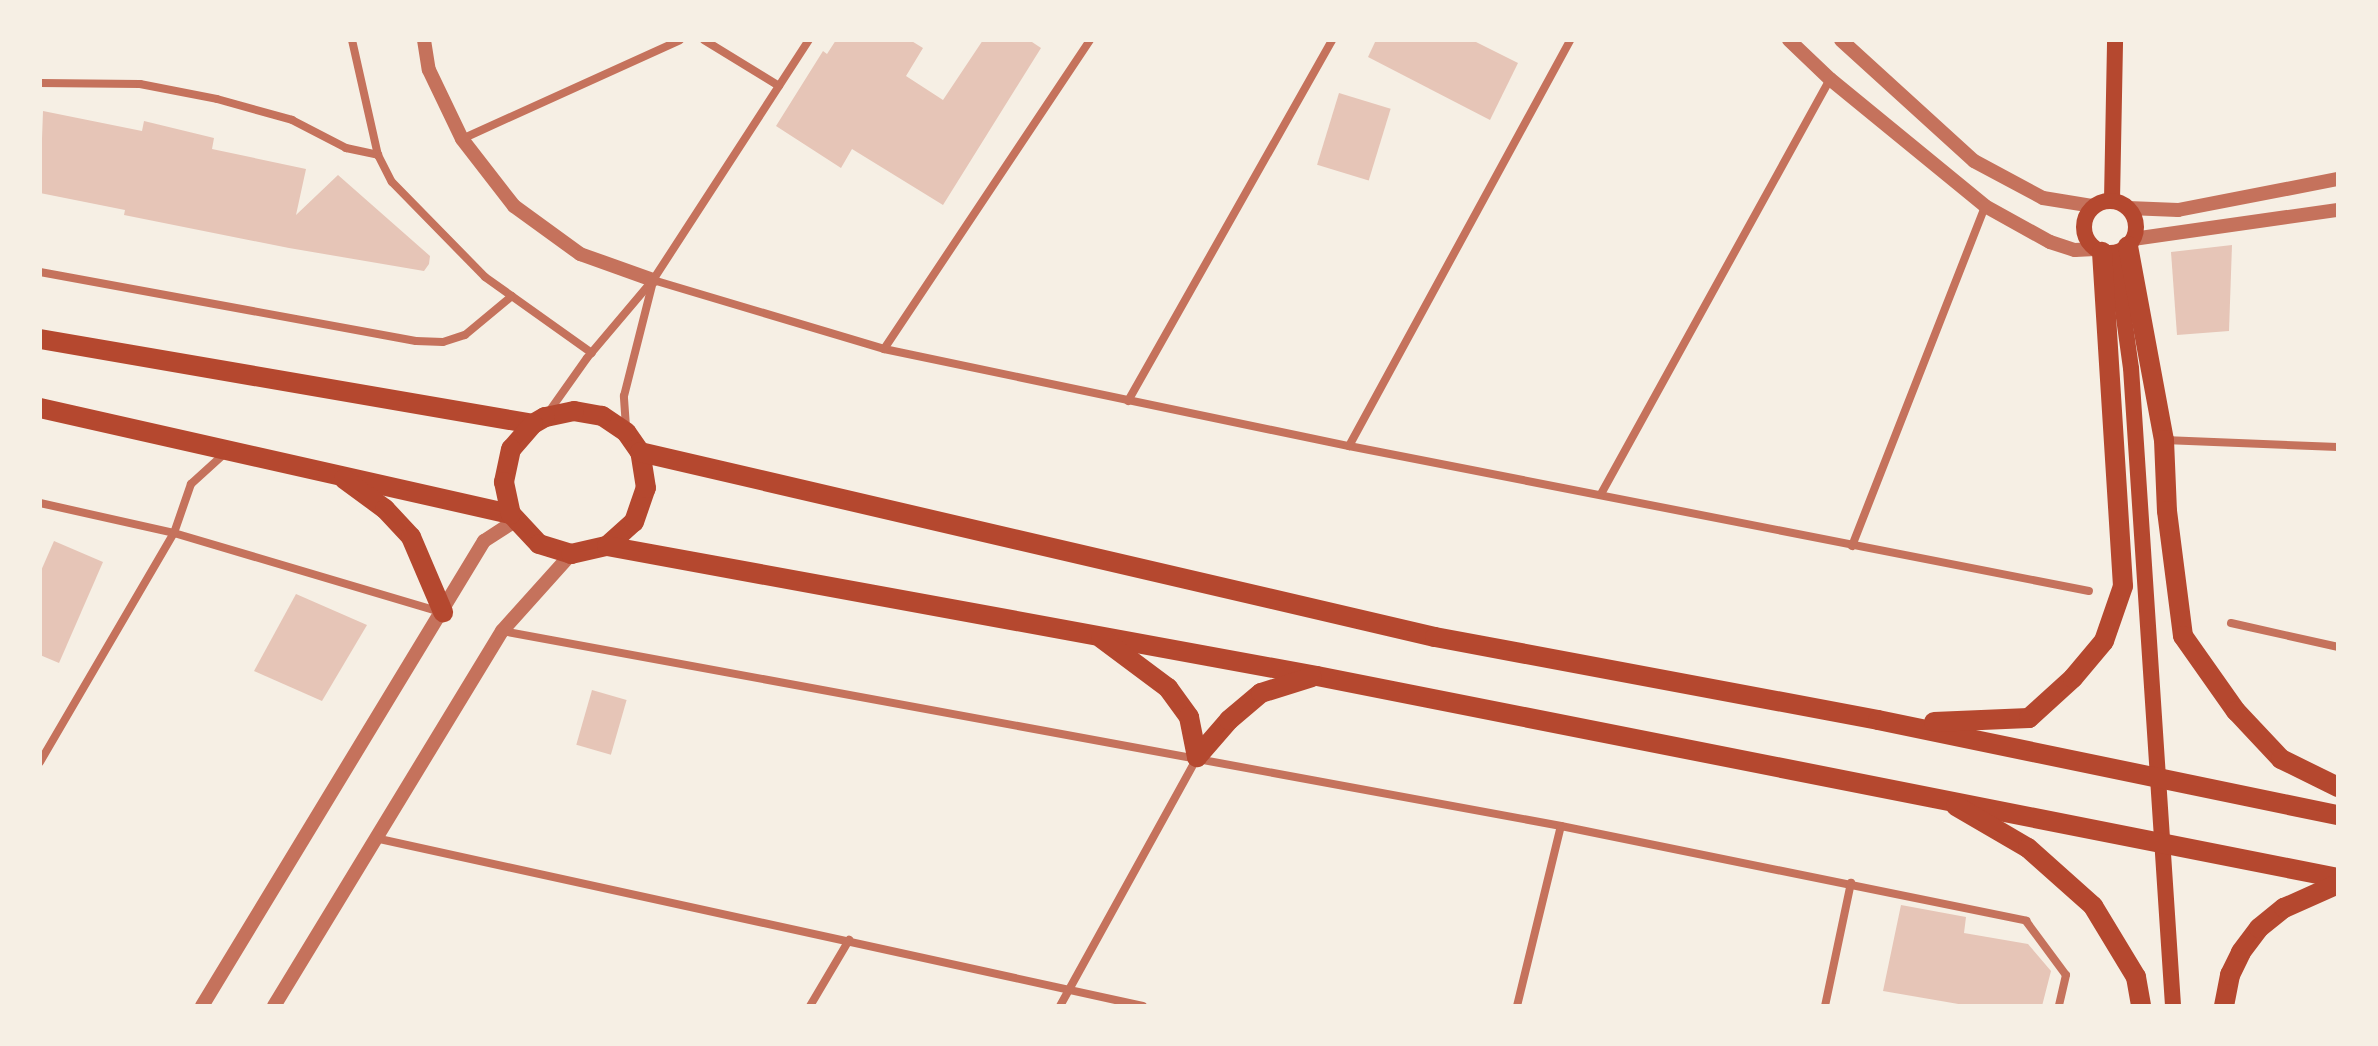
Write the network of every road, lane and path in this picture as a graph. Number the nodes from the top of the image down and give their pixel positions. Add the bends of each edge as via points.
1 (352, 40) edge
2 (424, 40) edge
3 (680, 40) edge
4 (704, 40) edge
5 (809, 40) edge
6 (1090, 40) edge
7 (1332, 40) edge
8 (1570, 40) edge
9 (1789, 40) edge
10 (1841, 40) edge
11 (2115, 40) edge
12 (1830, 79) junction
13 (40, 83) edge
14 (779, 86) junction
15 (462, 139) junction
16 (378, 155) junction
17 (2338, 179) edge
18 (2120, 204) junction
19 (1985, 206) junction
20 (2093, 206) junction
21 (2338, 210) edge
22 (2115, 248) junction
23 (40, 272) edge
24 (653, 280) junction
25 (512, 296) junction
26 (40, 339) edge
27 (884, 349) junction
28 (592, 353) junction
29 (1128, 401) junction
30 (40, 408) edge
31 (539, 421) junction
32 (626, 432) junction
33 (2164, 440) junction
34 (1349, 446) junction
35 (2338, 447) edge
36 (231, 449) junction
37 (640, 452) junction
38 (334, 472) junction
39 (1601, 494) junction
40 (40, 503) edge
41 (513, 518) junction
42 (174, 533) junction
43 (607, 546) junction
44 (1852, 546) junction
45 (571, 554) junction
46 (2089, 591) dead end
47 (443, 612) junction
48 (2231, 623) dead end
49 (502, 631) junction
50 (1094, 633) junction
51 (2338, 647) edge
52 (1317, 676) junction
53 (1878, 720) junction
54 (1197, 757) junction
55 (40, 762) edge
56 (2338, 787) edge
57 (1942, 798) junction
58 (2338, 815) edge
59 (1561, 826) junction
60 (375, 837) junction
61 (2338, 881) edge
62 (1851, 883) junction
63 (849, 940) junction
64 (1069, 991) junction
65 (202, 1006) edge
66 (274, 1006) edge
67 (810, 1006) edge
68 (1060, 1006) edge
69 (1143, 1006) edge
70 (1517, 1006) edge
71 (1825, 1006) edge
72 (2059, 1006) edge
73 (2141, 1006) edge
74 (2173, 1006) edge
75 (2224, 1006) edge

1 - 16 street
2 - 15 street via 429,70
3 - 15 street
4 - 14 street
5 - 14 street
6 - 27 street
7 - 29 street
8 - 34 street
9 - 12 street
10 - 20 street via 1974,161 2043,198
11 - 18 main road
12 - 19 street
12 - 39 street
13 - 16 street via 140,84 217,99 292,120 346,148
14 - 24 street
15 - 24 street via 514,206 580,254
16 - 25 street via 392,182 445,238
17 - 18 street via 2178,210
18 - 20 main road
18 - 22 main road via 2135,219
19 - 22 street via 2050,242 2075,250
19 - 44 street
20 - 22 main road via 2083,224 2086,238
21 - 22 street
22 - 33 highway
22 - 53 highway via 2123,586 2104,641 2029,718 1957,723
22 - 74 main road via 2131,368
23 - 25 street via 416,341 443,342 465,335
24 - 27 street
24 - 28 street
24 - 32 street via 624,396
25 - 28 street
26 - 31 highway
27 - 29 street
28 - 31 street
29 - 34 street
30 - 36 highway
31 - 32 highway via 574,411 602,416
31 - 41 highway via 511,449 504,482
32 - 37 highway
33 - 35 street
33 - 56 highway via 2183,636 2236,711 2281,759
34 - 39 street
36 - 38 highway
36 - 42 street via 191,484
37 - 43 highway via 646,488 634,522
37 - 53 highway via 1435,637
38 - 41 highway
38 - 47 highway via 385,509 411,537
39 - 44 street
40 - 42 street
41 - 45 highway via 539,544
41 - 47 street via 484,541
42 - 47 street
42 - 55 street
43 - 45 highway
43 - 50 highway
44 - 46 street
45 - 49 street
47 - 65 street
48 - 51 street
49 - 54 street
49 - 60 street
50 - 52 highway
50 - 54 highway via 1168,688 1189,717
52 - 54 highway via 1261,693
52 - 57 highway
53 - 58 highway
54 - 59 street
54 - 64 street
57 - 61 highway
57 - 73 highway via 2028,848 2093,906 2136,977
59 - 62 street
59 - 70 street
60 - 63 street
60 - 66 street
61 - 75 highway via 2284,908 2259,928 2230,975
62 - 71 street
62 - 72 street via 2026,921 2066,975
63 - 64 street
63 - 67 street
64 - 68 street
64 - 69 street

